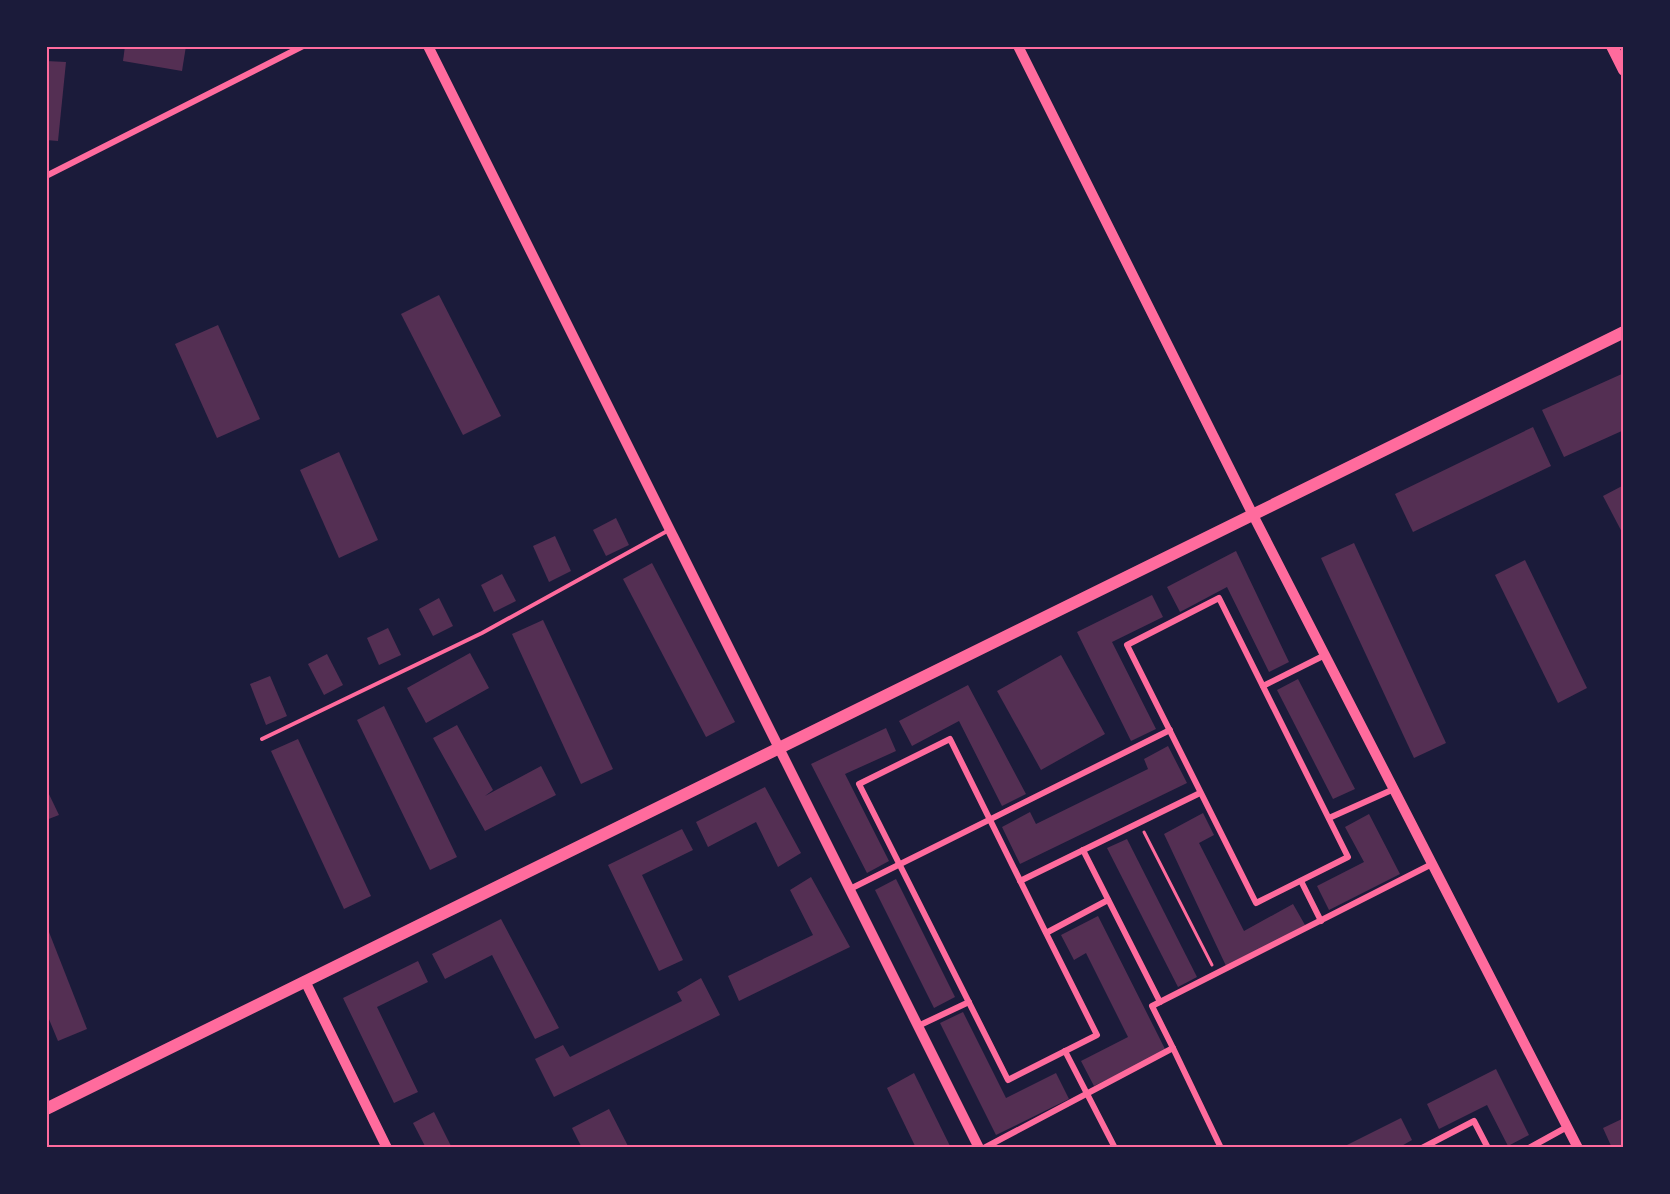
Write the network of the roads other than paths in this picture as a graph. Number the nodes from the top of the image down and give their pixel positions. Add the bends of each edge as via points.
1 (303, 46) edge
2 (428, 46) edge
3 (1018, 46) edge
4 (1612, 46) edge
5 (1623, 70) edge
6 (46, 176) edge
7 (1623, 332) edge
8 (1253, 515) junction
9 (670, 530) junction
10 (1324, 655) junction
11 (1263, 686) junction
12 (1170, 730) junction
13 (262, 739) dead end
14 (779, 748) junction
15 (1394, 789) junction
16 (1200, 793) junction
17 (1329, 818) junction
18 (990, 819) junction
19 (1083, 850) junction
20 (899, 864) junction
21 (1432, 864) junction
22 (1020, 881) junction
23 (1301, 881) junction
24 (850, 889) junction
25 (1108, 900) junction
26 (1321, 921) junction
27 (1046, 933) junction
28 (305, 981) junction
29 (969, 1002) junction
30 (1160, 1002) junction
31 (918, 1026) junction
32 (1173, 1048) junction
33 (1065, 1051) junction
34 (1087, 1093) junction
35 (46, 1109) edge
36 (1567, 1127) junction
37 (1220, 1147) edge
38 (387, 1148) edge
39 (982, 1148) edge
40 (1115, 1148) edge
41 (1422, 1148) edge
42 (1488, 1148) edge
43 (1529, 1148) edge
44 (1578, 1148) edge

1 - 6 street
2 - 9 street
3 - 8 street
4 - 5 main road
7 - 8 main road
8 - 10 street
8 - 14 main road
9 - 13 lane via 482,633
9 - 14 street
10 - 11 street
10 - 15 street
11 - 12 street via 1219,598 1127,645
11 - 17 street
12 - 16 street
12 - 18 street
14 - 24 street
14 - 28 main road
15 - 17 street
15 - 21 street
16 - 19 street
16 - 23 street via 1256,903
17 - 23 street via 1348,857
18 - 20 street
18 - 20 street via 950,739 859,784
18 - 22 street
19 - 22 street
19 - 25 street
20 - 24 street
20 - 29 street
21 - 26 street
21 - 36 street
22 - 27 street
23 - 26 street
24 - 31 street
25 - 27 street
25 - 30 street
26 - 30 street
27 - 33 street via 1097,1035
28 - 35 main road
28 - 38 street
29 - 31 street
29 - 33 street via 1008,1080
30 - 32 street via 1152,1006
31 - 39 street
32 - 34 street
32 - 37 street
33 - 34 street
34 - 39 street
34 - 40 street
36 - 43 street
36 - 44 street
41 - 42 street via 1474,1121

